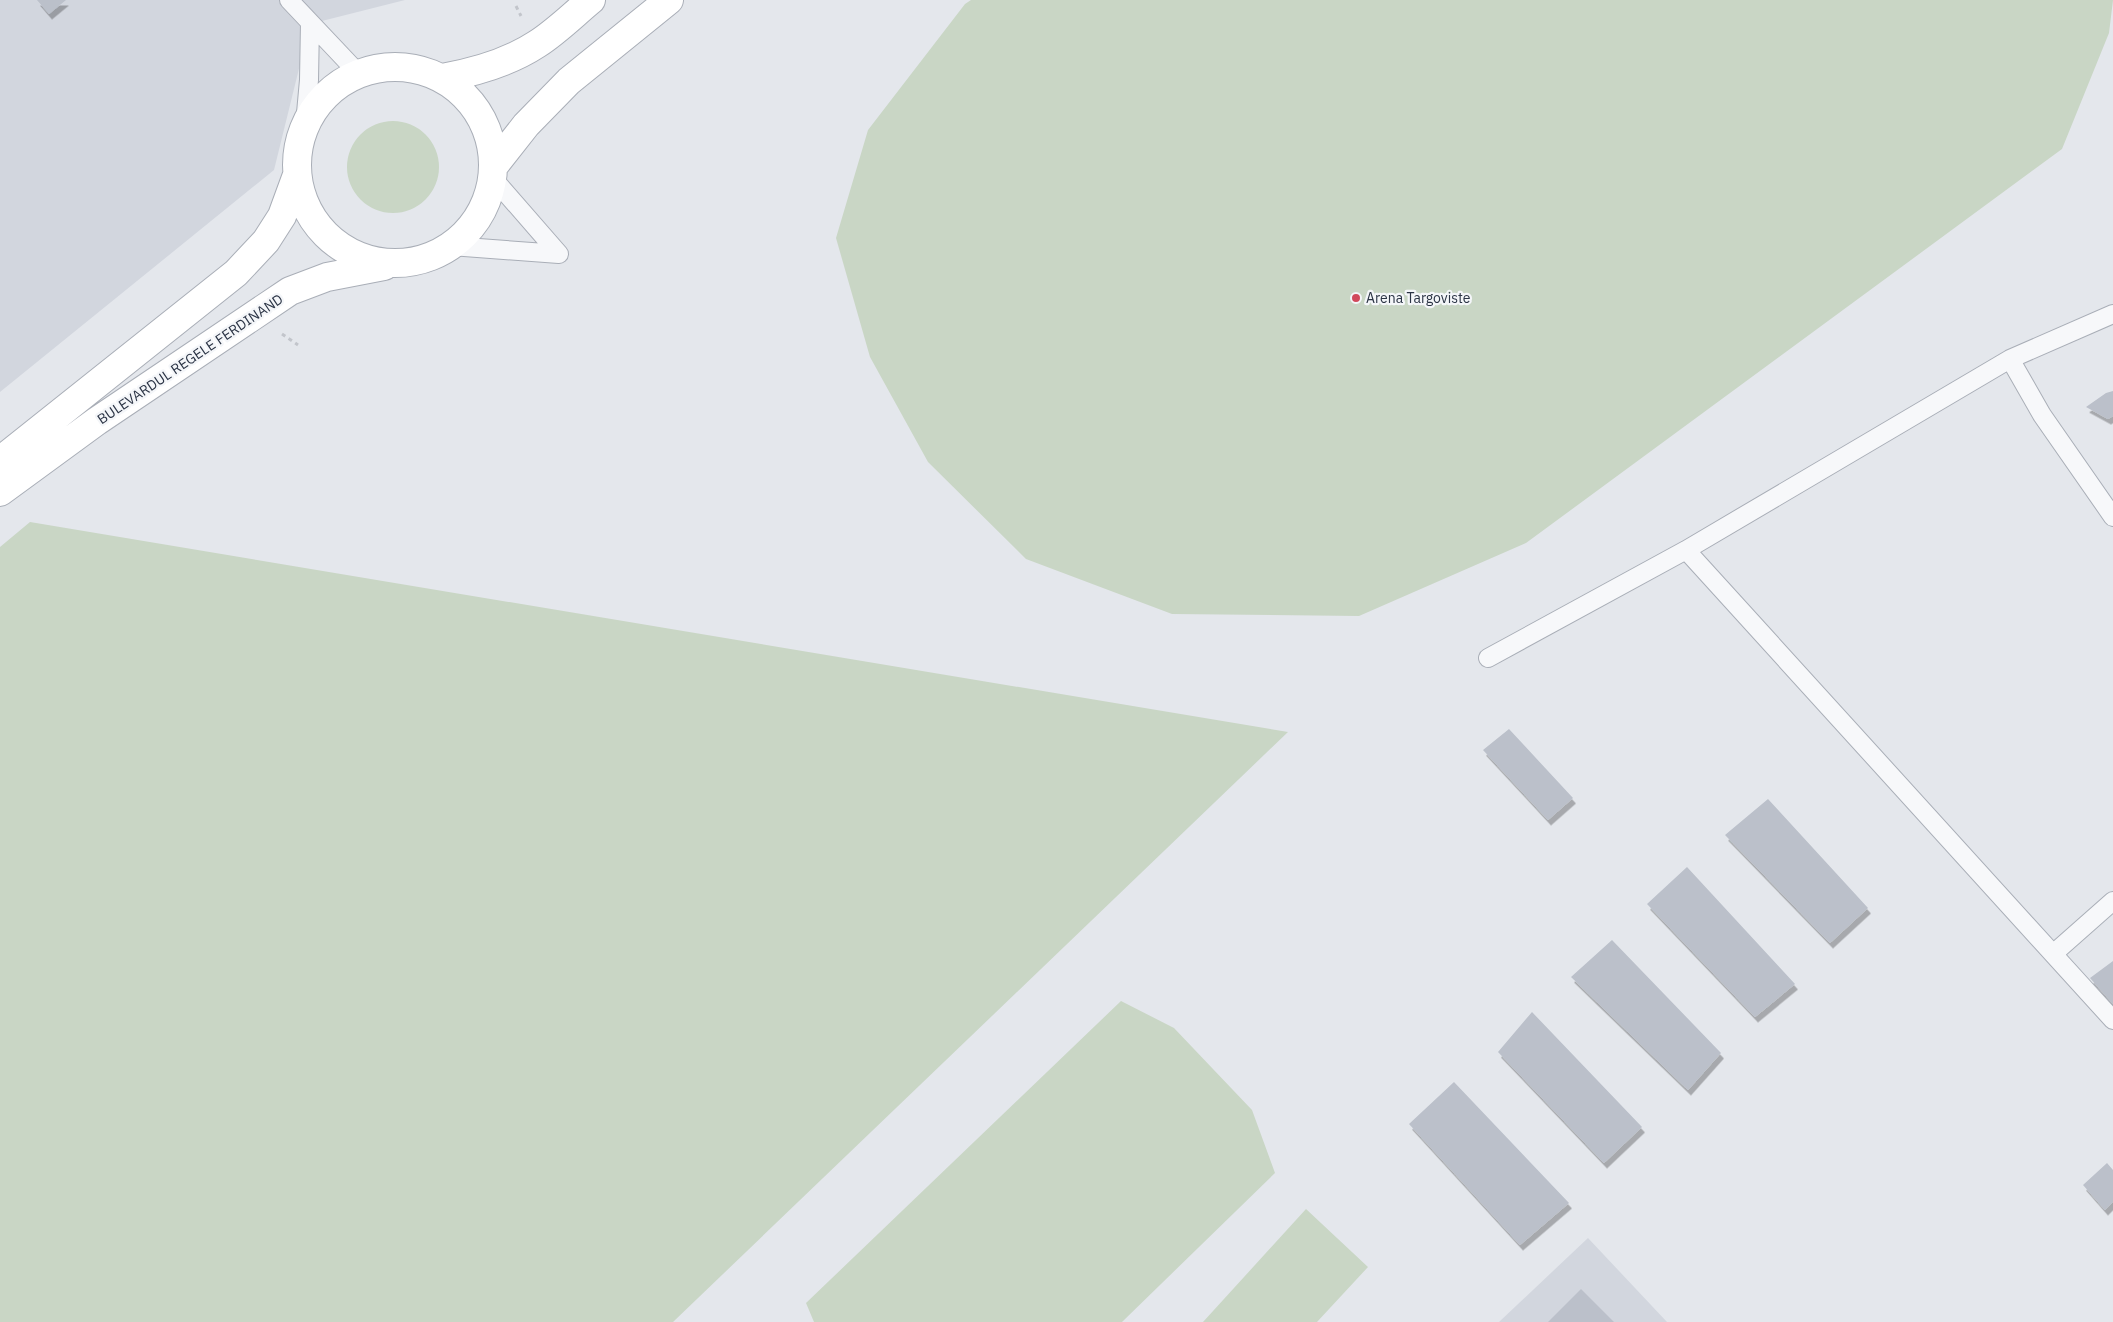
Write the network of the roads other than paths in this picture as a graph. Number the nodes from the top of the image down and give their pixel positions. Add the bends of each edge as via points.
1 (289, 0) edge
2 (592, 0) edge
3 (669, 0) edge
4 (310, 24) junction
5 (358, 73) junction
6 (442, 78) junction
7 (305, 124) junction
8 (493, 172) junction
9 (296, 175) junction
10 (451, 246) junction
11 (398, 264) junction
12 (2113, 314) edge
13 (2010, 359) junction
14 (0, 461) edge
15 (0, 492) edge
16 (2113, 517) edge
17 (1686, 550) junction
18 (1488, 658) dead end
19 (2113, 901) edge
20 (2054, 954) junction
21 (2113, 1020) edge

1 - 4 lane
2 - 6 main road via 538,44 477,72
3 - 8 main road via 558,92 526,125
4 - 5 lane
4 - 7 lane
5 - 6 main road, BULEVARDUL REGELE FERDINAND via 386,67 415,68
5 - 7 main road, BULEVARDUL REGELE FERDINAND via 336,86 318,103
6 - 8 main road, BULEVARDUL REGELE FERDINAND via 465,96 484,121 491,144
7 - 9 main road, BULEVARDUL REGELE FERDINAND via 298,149
8 - 10 main road, BULEVARDUL REGELE FERDINAND via 488,197 473,224
8 - 10 lane via 559,254
9 - 11 main road, BULEVARDUL REGELE FERDINAND via 303,201 320,228 340,248 370,260
9 - 14 main road via 282,216 266,241 236,273
10 - 11 main road, BULEVARDUL REGELE FERDINAND via 426,258
11 - 15 main road, BULEVARDUL REGELE FERDINAND via 336,275 290,291 97,421
12 - 13 lane
13 - 16 lane via 2042,415
13 - 17 lane
17 - 18 lane
17 - 20 lane
19 - 20 lane
20 - 21 lane

